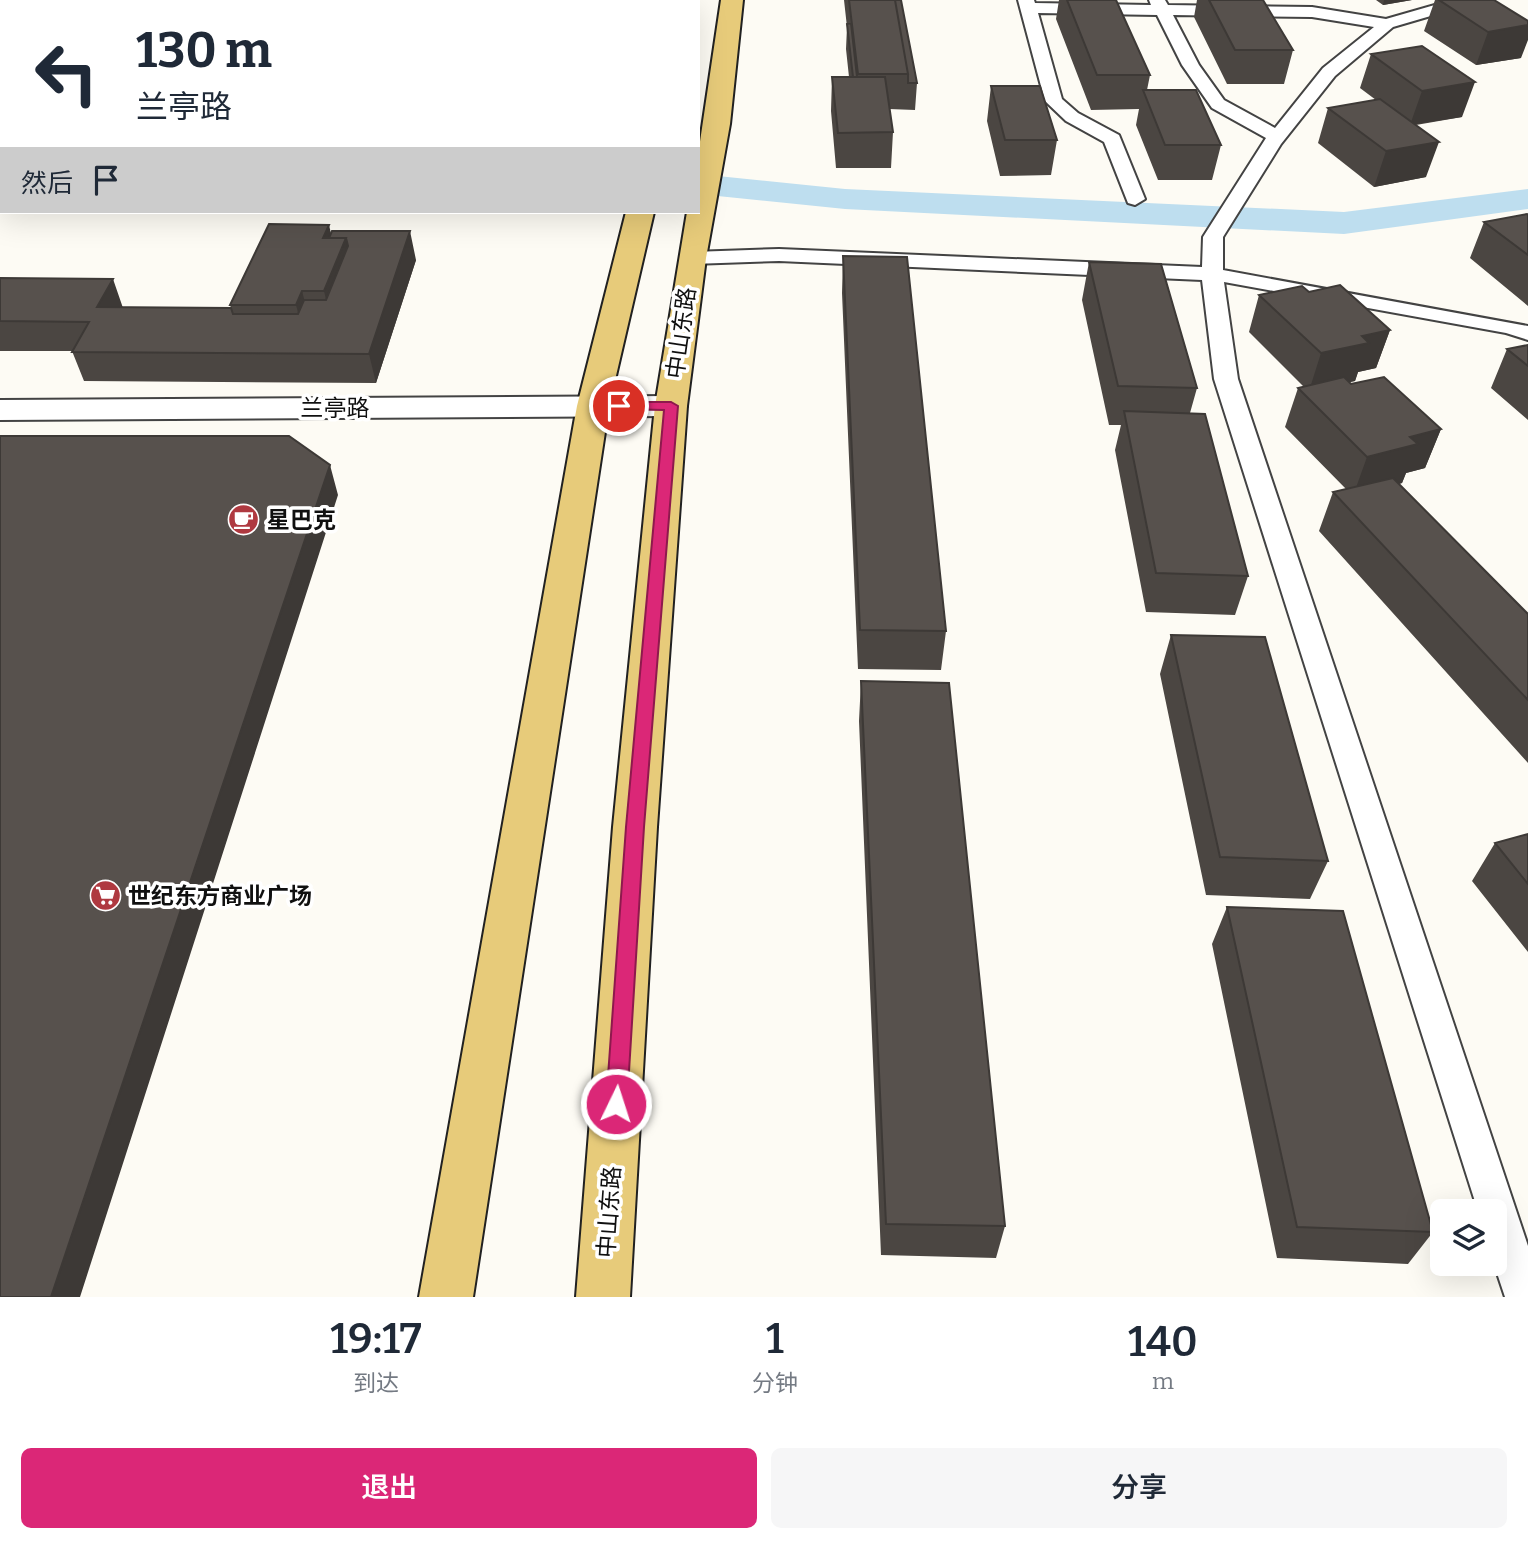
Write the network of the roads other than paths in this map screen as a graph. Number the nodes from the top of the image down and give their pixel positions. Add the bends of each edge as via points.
1 (732, 0) edge
2 (1469, 0) edge
3 (1027, 4) edge
4 (1160, 4) edge
5 (1387, 24) junction
6 (1277, 137) junction
7 (1135, 199) dead end
8 (639, 214) edge
9 (692, 258) junction
10 (1212, 274) junction
11 (1528, 333) edge
12 (593, 406) junction
13 (671, 406) junction
14 (0, 410) edge
15 (446, 1297) edge
16 (603, 1297) edge
17 (1525, 1297) edge

1 - 9 main road, 中山东路 via 717,124
2 - 5 lane
3 - 4 lane
3 - 7 lane via 1054,101 1072,117 1112,139
4 - 5 lane via 1312,12
4 - 6 lane via 1191,65 1218,104
5 - 6 lane via 1329,72
6 - 10 lane via 1213,237
8 - 12 main road
9 - 10 lane via 779,255
9 - 13 main road, 中山东路
10 - 11 lane
10 - 17 lane via 1226,379
12 - 13 street, 兰亭路
12 - 14 street, 兰亭路
12 - 15 main road
13 - 16 main road, 中山东路 via 635,827

